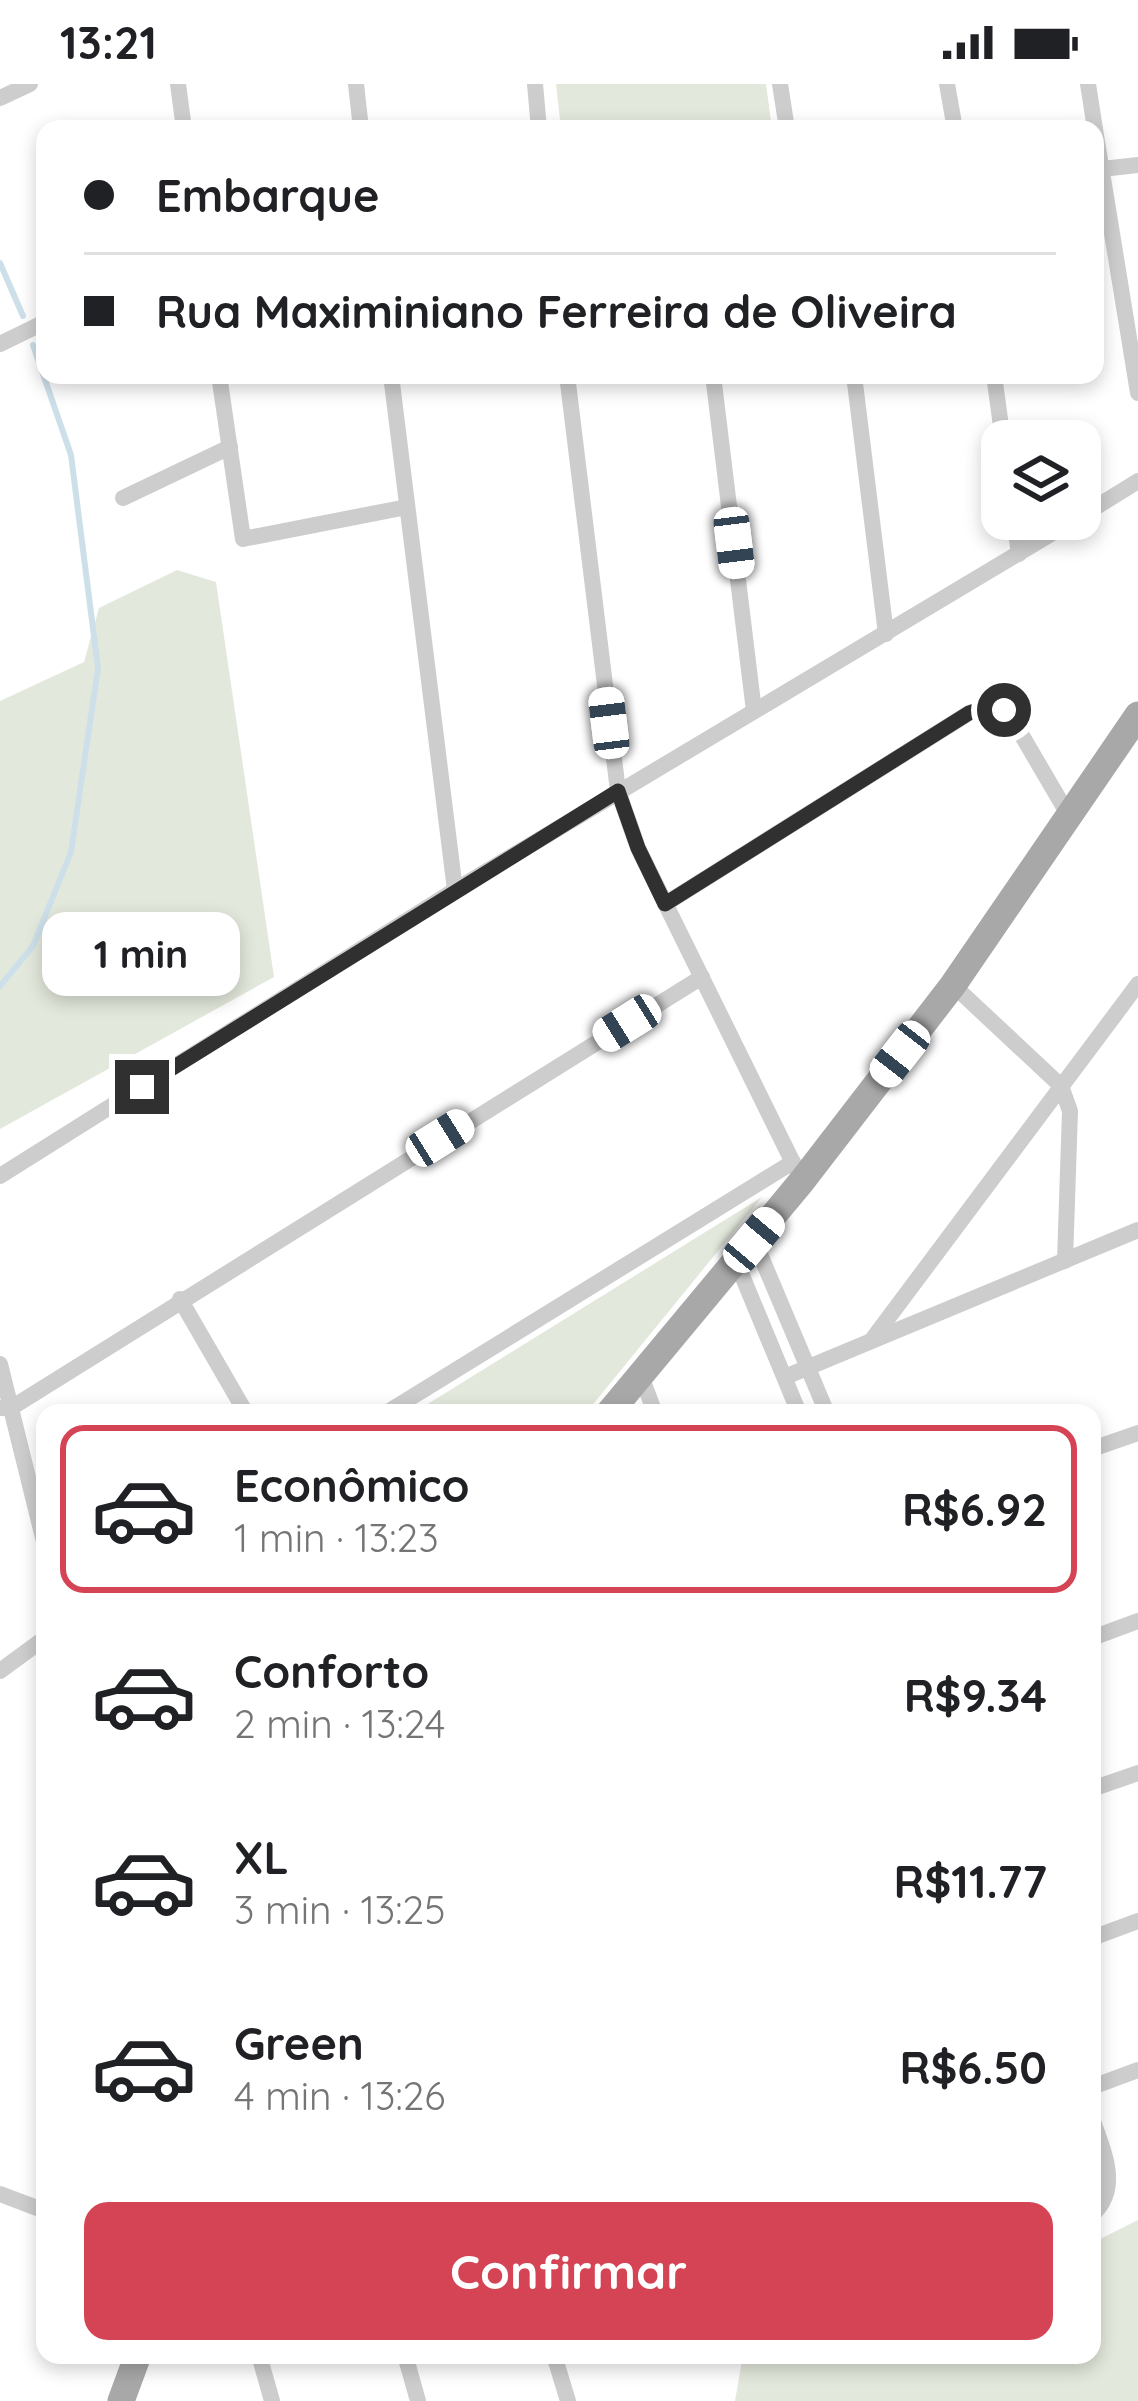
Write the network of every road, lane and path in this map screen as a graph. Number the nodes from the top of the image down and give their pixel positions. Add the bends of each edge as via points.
1 (29, 84) edge
2 (178, 84) edge
3 (356, 84) edge
4 (535, 84) edge
5 (780, 84) edge
6 (947, 84) edge
7 (1088, 84) edge
8 (0, 98) edge
9 (183, 120) edge
10 (360, 120) edge
11 (538, 120) edge
12 (786, 120) edge
13 (954, 120) edge
14 (1094, 120) edge
15 (1138, 165) edge
16 (1104, 169) edge
17 (1104, 182) edge
18 (1114, 249) junction
19 (1104, 251) edge
20 (36, 326) edge
21 (0, 344) edge
22 (220, 384) edge
23 (392, 384) edge
24 (568, 384) edge
25 (714, 384) edge
26 (855, 384) edge
27 (995, 384) edge
28 (1138, 393) edge
29 (1000, 420) edge
30 (230, 447) junction
31 (1138, 481) edge
32 (123, 498) dead end
33 (1101, 504) edge
34 (406, 508) junction
35 (1017, 540) edge
36 (1042, 540) edge
37 (1019, 554) junction
38 (886, 634) junction
39 (754, 712) junction
40 (1138, 715) edge
41 (618, 791) junction
42 (1069, 816) junction
43 (455, 890) junction
44 (665, 904) junction
45 (702, 977) junction
46 (1138, 984) edge
47 (953, 986) junction
48 (1061, 1086) junction
49 (797, 1172) junction
50 (0, 1176) edge
51 (1138, 1230) edge
52 (745, 1250) junction
53 (1065, 1261) junction
54 (180, 1299) junction
55 (871, 1342) junction
56 (0, 1364) edge
57 (811, 1367) junction
58 (641, 1376) junction
59 (785, 1377) junction
60 (241, 1404) edge
61 (401, 1404) edge
62 (617, 1404) edge
63 (652, 1404) edge
64 (796, 1404) edge
65 (824, 1404) edge
66 (5, 1408) edge
67 (1138, 1432) edge
68 (1101, 1446) edge
69 (36, 1515) edge
70 (1138, 1621) edge
71 (1101, 1635) edge
72 (36, 1645) edge
73 (0, 1671) edge
74 (1138, 1773) edge
75 (1101, 1786) edge
76 (1138, 1921) edge
77 (1101, 1935) edge
78 (1138, 2071) edge
79 (1101, 2084) edge
80 (1101, 2150) edge
81 (0, 2194) edge
82 (1101, 2206) edge
83 (36, 2208) edge
84 (135, 2364) edge
85 (262, 2364) edge
86 (408, 2364) edge
87 (557, 2364) edge
88 (121, 2401) edge
89 (272, 2401) edge
90 (418, 2401) edge
91 (568, 2401) edge

1 - 8 street
2 - 9 street
3 - 10 street
4 - 11 street
5 - 12 street
6 - 13 street
7 - 14 street
15 - 16 street
17 - 18 street
18 - 19 street
18 - 28 street
20 - 21 street
22 - 30 street
23 - 34 street
24 - 41 street
25 - 39 street
26 - 38 street
27 - 29 street
30 - 32 street
30 - 34 street via 243,539
31 - 33 street
34 - 43 street
35 - 37 street
36 - 37 street
37 - 38 street
38 - 39 street
39 - 41 street
40 - 42 main road
41 - 43 street
41 - 44 street
42 - 44 street via 1014,722 992,705
42 - 47 main road
43 - 50 street
44 - 45 street
45 - 49 street
45 - 54 street
46 - 48 street
47 - 48 street
47 - 49 main road
48 - 53 street via 1071,1132
48 - 55 street
49 - 52 main road
49 - 61 street
51 - 53 street
52 - 57 street
52 - 58 main road
52 - 59 street
53 - 55 street
54 - 60 street
54 - 66 street
55 - 57 street
56 - 66 street
57 - 59 street
57 - 65 street
58 - 62 main road
58 - 63 street
59 - 64 street
66 - 69 street
67 - 68 street
70 - 71 street
72 - 73 street
74 - 75 street
76 - 77 street
78 - 79 street
80 - 82 street via 1110,2182
81 - 83 street
84 - 88 main road
85 - 89 street
86 - 90 street
87 - 91 street

